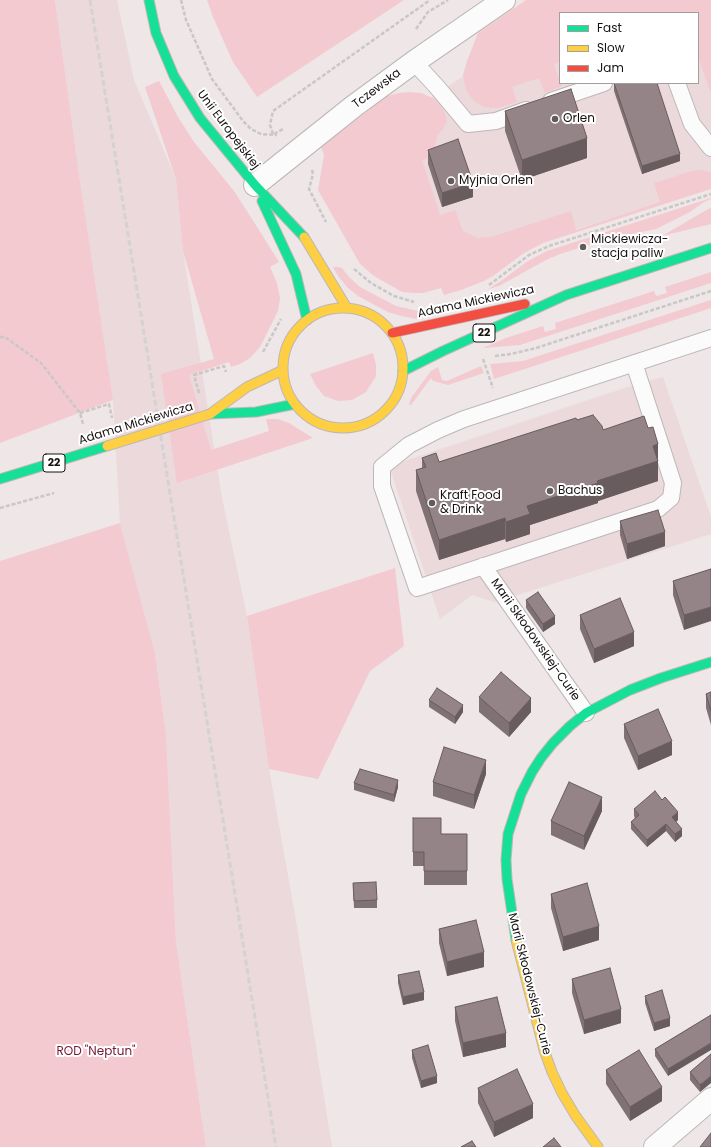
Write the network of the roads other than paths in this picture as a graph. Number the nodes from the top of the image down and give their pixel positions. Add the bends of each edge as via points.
1 (149, 0) edge
2 (504, 0) edge
3 (414, 62) junction
4 (601, 84) edge
5 (677, 84) edge
6 (711, 148) edge
7 (255, 185) junction
8 (711, 248) edge
9 (566, 295) junction
10 (347, 308) junction
11 (307, 320) junction
12 (392, 333) junction
13 (711, 338) edge
14 (634, 363) junction
15 (283, 370) junction
16 (403, 371) junction
17 (295, 404) junction
18 (210, 414) junction
19 (0, 479) edge
20 (483, 566) junction
21 (711, 662) edge
22 (586, 713) junction
23 (711, 1099) edge
24 (598, 1147) edge
25 (655, 1147) edge

1 - 7 main road, Unii Europejskiej via 156,33 174,76 200,118
2 - 3 street, Tczewska
3 - 4 lane via 468,124 496,121
3 - 7 street, Tczewska
5 - 6 lane via 692,124
7 - 10 main road, Unii Europejskiej via 305,238
7 - 11 main road, Unii Europejskiej via 296,274
8 - 9 main road, Adama Mickiewicza / 22
9 - 12 main road, Adama Mickiewicza / 22
9 - 16 main road, Adama Mickiewicza / 22
10 - 11 main road via 326,310
10 - 12 main road via 372,315
11 - 15 main road via 296,330 289,342 284,355
12 - 16 main road via 401,351
13 - 14 lane
14 - 20 lane via 673,483 671,498 658,509
14 - 20 lane via 464,419 409,445 382,467 382,486 417,588
15 - 17 main road via 286,388
15 - 18 main road, Adama Mickiewicza / 22 via 247,387
16 - 17 main road via 400,389 391,405 377,418 361,426 342,428 324,425 308,417
17 - 18 main road, Adama Mickiewicza / 22 via 256,412
18 - 19 main road, Adama Mickiewicza / 22, bridge
20 - 22 lane, Marii Skłodowskiej-Curie
21 - 22 main road, Marii Skłodowskiej-Curie via 630,690
22 - 24 main road, Marii Skłodowskiej-Curie via 553,743 532,772 521,794 508,834 506,860 514,933 544,1050 562,1093
23 - 25 street

